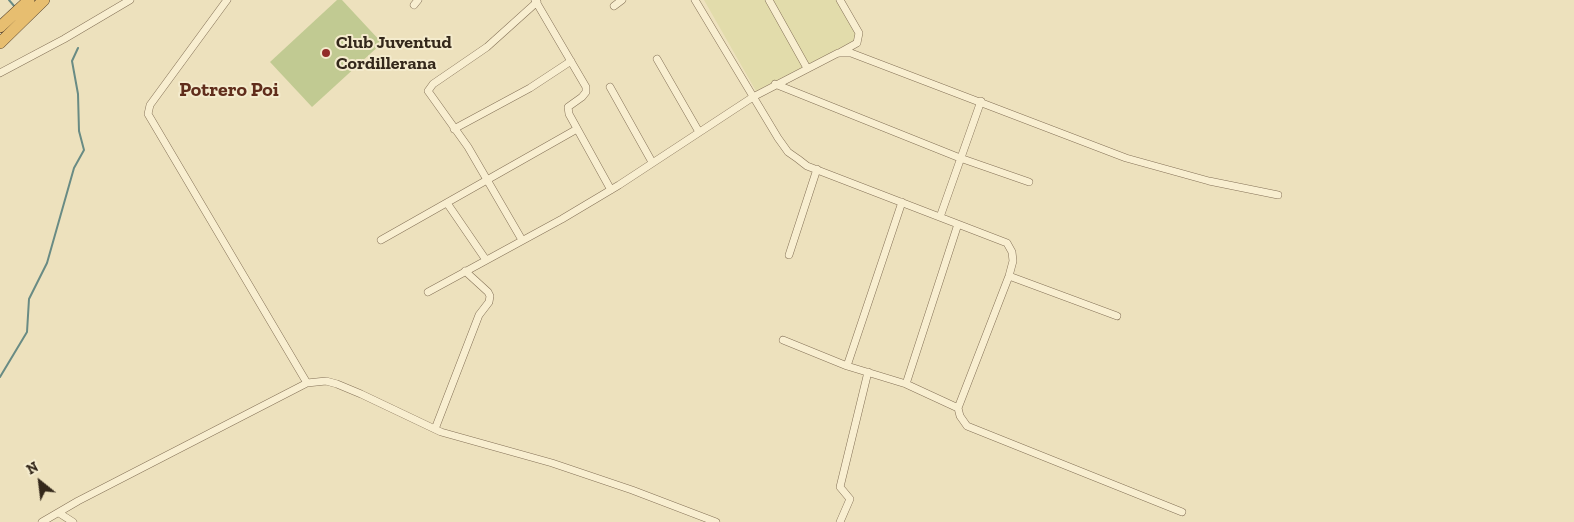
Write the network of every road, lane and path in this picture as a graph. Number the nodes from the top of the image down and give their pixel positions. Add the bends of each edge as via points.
1 (29, 0) edge
2 (44, 0) edge
3 (130, 0) edge
4 (226, 0) edge
5 (622, 0) edge
6 (695, 0) edge
7 (769, 0) edge
8 (840, 0) edge
9 (536, 1) edge
10 (614, 6) dead end
11 (0, 27) edge
12 (0, 43) edge
13 (838, 53) junction
14 (657, 59) dead end
15 (572, 61) junction
16 (808, 68) junction
17 (0, 73) edge
18 (775, 84) junction
19 (610, 87) dead end
20 (753, 97) junction
21 (981, 101) junction
22 (454, 129) junction
23 (577, 129) junction
24 (699, 132) junction
25 (960, 158) junction
26 (652, 162) junction
27 (817, 169) junction
28 (487, 180) junction
29 (1029, 182) dead end
30 (611, 190) junction
31 (1278, 195) dead end
32 (902, 202) junction
33 (447, 203) junction
34 (940, 217) junction
35 (958, 224) junction
36 (382, 240) dead end
37 (522, 240) junction
38 (789, 255) dead end
39 (486, 260) junction
40 (465, 271) junction
41 (1009, 276) junction
42 (428, 292) dead end
43 (1117, 316) dead end
44 (783, 340) dead end
45 (847, 366) junction
46 (868, 372) junction
47 (308, 383) junction
48 (906, 384) junction
49 (958, 408) junction
50 (434, 429) junction
51 (1182, 512) dead end
52 (59, 513) junction
53 (42, 522) edge
54 (73, 522) edge
55 (716, 522) edge
56 (840, 522) edge

1 - 11 highway
2 - 12 highway
3 - 17 street
4 - 47 street via 150,105 148,114
5 - 10 street
6 - 20 street
7 - 16 street
8 - 13 street via 859,33 857,43
9 - 15 street
9 - 22 street via 488,47 433,84 428,91
13 - 16 street
13 - 21 street via 851,53
14 - 24 street
15 - 22 street
15 - 23 street via 586,87 582,97 568,108
16 - 18 street
18 - 20 street
18 - 25 street
19 - 26 street
20 - 24 street
20 - 27 street via 788,152
21 - 25 street
21 - 31 street via 1149,165
22 - 28 street
23 - 28 street
23 - 30 street
24 - 26 street
25 - 29 street
25 - 34 street
26 - 30 street
27 - 32 street
27 - 38 street
28 - 33 street
28 - 37 street
30 - 37 street
32 - 34 street
32 - 45 street
33 - 36 street
33 - 39 street
34 - 35 street
35 - 41 street via 1007,243 1013,261
35 - 48 street
37 - 39 street
39 - 40 street
40 - 42 street
40 - 50 street via 488,292 489,302 479,315
41 - 43 street
41 - 49 street
44 - 45 street
45 - 46 street
46 - 48 street
46 - 56 street via 840,487 850,499
47 - 50 street via 326,381 337,384
47 - 52 street
48 - 49 street
49 - 51 street via 967,426
50 - 55 street via 552,463
52 - 53 street
52 - 54 street

